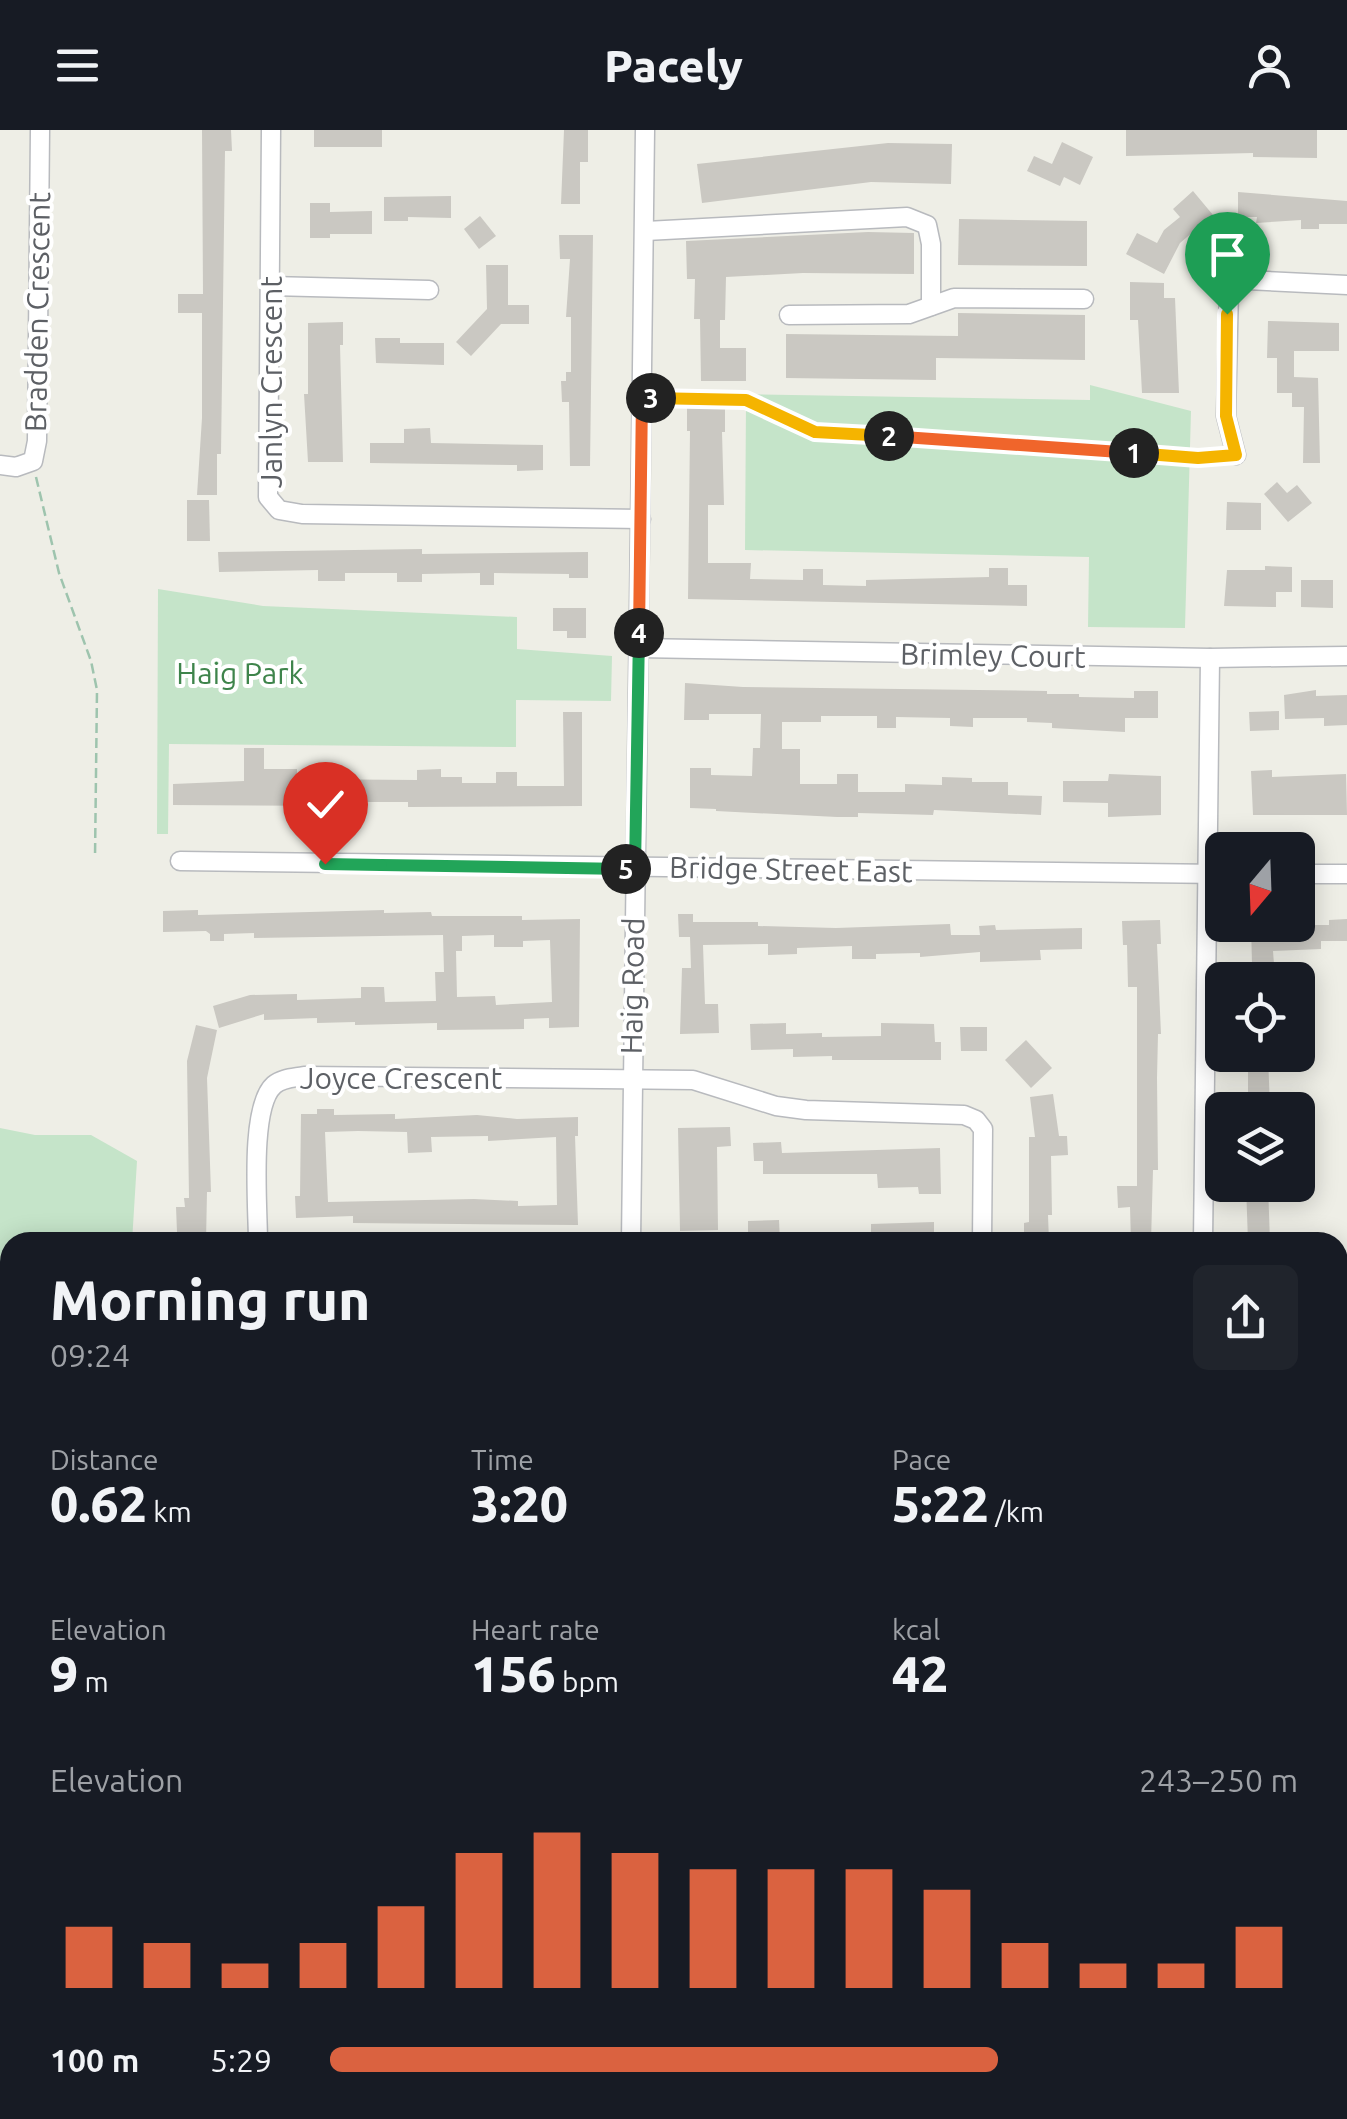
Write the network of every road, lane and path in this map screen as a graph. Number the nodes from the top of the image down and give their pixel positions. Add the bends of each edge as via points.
1 (40, 130) edge
2 (271, 130) edge
3 (645, 130) edge
4 (646, 231) junction
5 (1347, 284) edge
6 (271, 286) junction
7 (429, 290) dead end
8 (1084, 299) dead end
9 (932, 306) junction
10 (790, 315) dead end
11 (642, 396) junction
12 (1236, 455) joint
13 (32, 460) junction
14 (0, 465) edge
15 (641, 519) junction
16 (639, 648) junction
17 (1347, 656) edge
18 (1210, 658) junction
19 (1214, 832) edge
20 (95, 858) dead end
21 (180, 862) dead end
22 (635, 869) junction
23 (1205, 874) edge
24 (1315, 874) edge
25 (1347, 874) edge
26 (1213, 942) edge
27 (631, 1078) junction
28 (258, 1232) edge
29 (630, 1232) edge
30 (982, 1232) edge
31 (1203, 1232) edge

1 - 13 street, Bradden Crescent
2 - 6 street, Janlyn Crescent
3 - 4 street, Haig Road
4 - 9 street via 907,217 926,225 932,244
4 - 11 street, Haig Road
5 - 12 street via 1247,280 1229,289 1226,416
6 - 7 street
6 - 15 street, Janlyn Crescent via 268,497 279,510
8 - 9 street via 954,298
9 - 10 street via 909,314
11 - 12 path via 746,400 815,432 1198,458
11 - 15 street, Haig Road
13 - 14 street, Bradden Crescent via 16,468
13 - 20 path via 97,690
15 - 16 street, Haig Road
16 - 18 street, Brimley Court
16 - 22 street, Haig Road
17 - 18 street, Brimley Court
18 - 19 street
21 - 22 street, Bridge Street East
22 - 23 street, Bridge Street East
22 - 27 street, Haig Road
24 - 25 street
26 - 31 street
27 - 28 street, Joyce Crescent via 280,1081 270,1088 260,1117
27 - 29 street, Haig Road
27 - 30 street via 712,1084 806,1110 964,1114 984,1129

